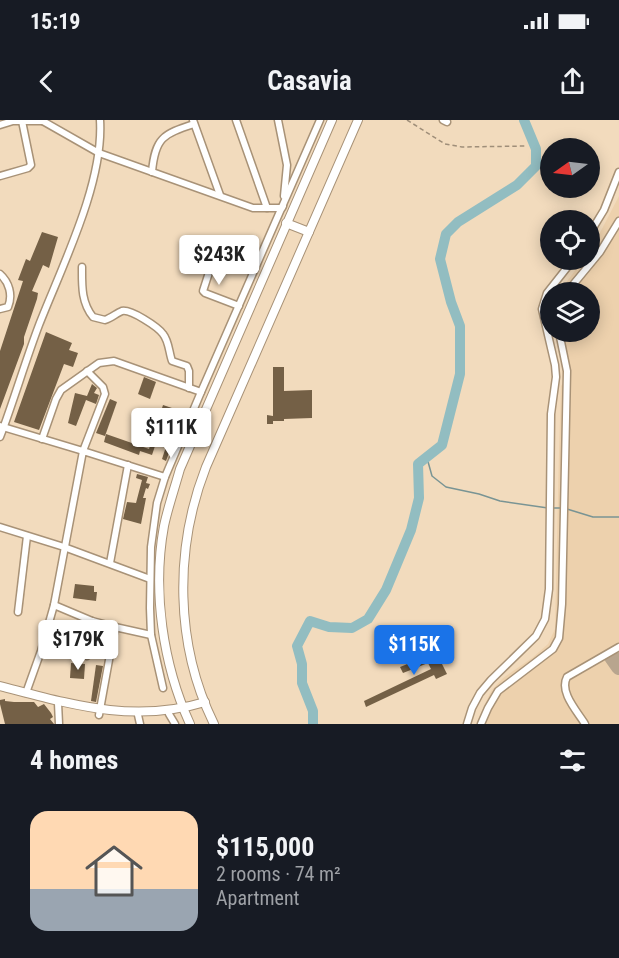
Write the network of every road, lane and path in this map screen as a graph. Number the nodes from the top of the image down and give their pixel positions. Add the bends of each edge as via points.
1 (100, 120) edge
2 (236, 120) edge
3 (278, 120) edge
4 (320, 120) edge
5 (332, 120) edge
6 (358, 120) edge
7 (407, 120) edge
8 (22, 121) edge
9 (43, 121) edge
10 (194, 122) edge
11 (0, 125) edge
12 (526, 146) dead end
13 (99, 153) junction
14 (619, 171) edge
15 (152, 172) junction
16 (0, 176) edge
17 (219, 195) junction
18 (267, 208) junction
19 (282, 208) junction
20 (600, 217) edge
21 (619, 220) edge
22 (286, 223) junction
23 (309, 232) junction
24 (213, 260) dead end
25 (82, 267) dead end
26 (565, 270) edge
27 (0, 274) edge
28 (575, 282) edge
29 (239, 306) junction
30 (0, 309) edge
31 (561, 342) edge
32 (87, 371) junction
33 (189, 388) junction
34 (201, 392) junction
35 (2, 426) edge
36 (0, 437) edge
37 (42, 439) junction
38 (82, 451) junction
39 (128, 465) junction
40 (165, 477) junction
41 (0, 527) edge
42 (27, 536) junction
43 (64, 547) junction
44 (110, 563) junction
45 (150, 579) junction
46 (54, 605) junction
47 (18, 612) dead end
48 (92, 621) junction
49 (115, 627) junction
50 (152, 635) junction
51 (619, 647) edge
52 (87, 656) dead end
53 (0, 686) edge
54 (163, 688) dead end
55 (26, 693) junction
56 (205, 702) junction
57 (58, 703) junction
58 (184, 711) junction
59 (99, 714) junction
60 (169, 714) junction
61 (138, 715) junction
62 (59, 724) edge
63 (140, 724) edge
64 (175, 724) edge
65 (190, 724) edge
66 (214, 724) edge
67 (467, 724) edge
68 (482, 724) edge
69 (585, 724) edge

1 - 13 street
2 - 18 street
3 - 19 street via 288,178
4 - 19 street
5 - 22 main road
6 - 23 main road
7 - 12 path via 445,144
8 - 9 street
8 - 11 street
8 - 16 street via 31,165
9 - 13 street
10 - 15 street via 161,138
10 - 17 street
13 - 15 street
13 - 35 street via 90,191
14 - 20 street
15 - 17 street
17 - 18 street via 253,208
18 - 19 street
19 - 29 street
21 - 28 street
22 - 23 main road
22 - 58 main road via 180,468 164,526 160,558 164,634 170,671
23 - 56 main road via 206,467 190,516 184,618
24 - 29 street via 203,291
25 - 33 street via 83,295 93,316 105,320 127,312 160,331 172,361 187,366
26 - 67 street via 547,293 542,309 556,377 551,414 549,589 545,619 536,636 480,693
27 - 30 street via 11,296 8,307
29 - 34 street
31 - 68 street via 567,371 559,638 547,655 498,691
32 - 33 street via 114,360
32 - 37 street via 56,399
32 - 38 street via 105,394
33 - 34 street
34 - 40 street
35 - 36 street
35 - 37 street
37 - 38 street
38 - 39 street
38 - 43 street
39 - 40 street
39 - 44 street
40 - 45 street via 151,547
41 - 42 street
42 - 43 street
42 - 47 street
43 - 44 street
43 - 46 street
44 - 45 street
45 - 50 street
46 - 48 street
46 - 55 street
48 - 49 street
48 - 52 street
49 - 50 street
49 - 59 street
50 - 54 street
51 - 69 street via 565,680 565,690
53 - 55 main road
55 - 57 main road
56 - 58 main road
56 - 66 main road
57 - 59 main road
57 - 62 street
58 - 60 main road
58 - 65 main road
59 - 61 main road
60 - 61 main road
60 - 64 street
61 - 63 street

